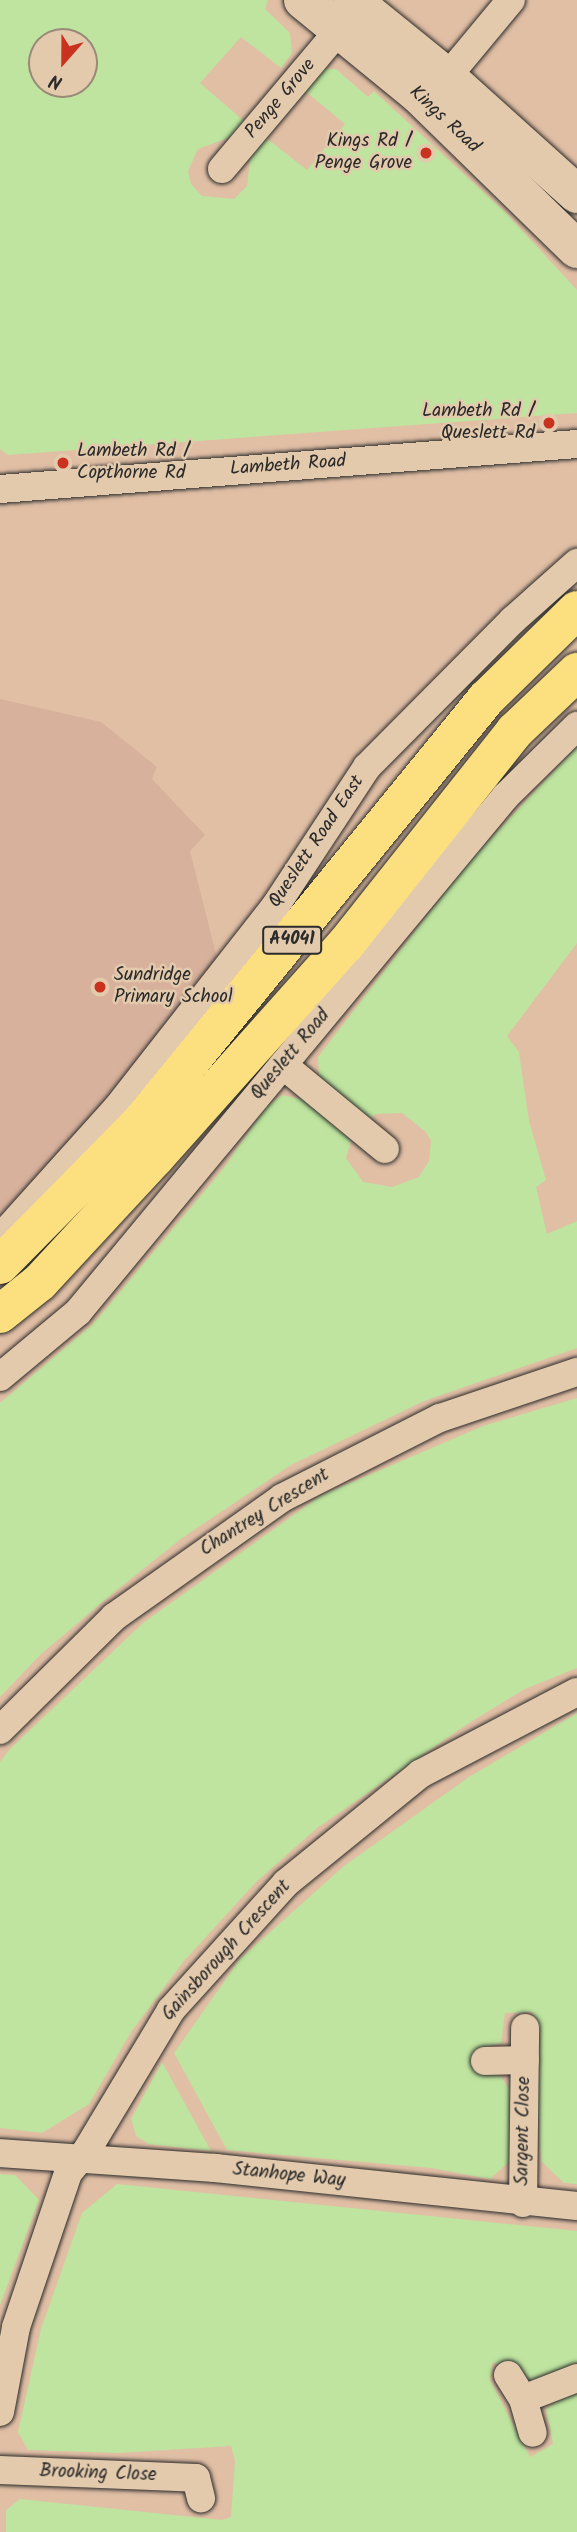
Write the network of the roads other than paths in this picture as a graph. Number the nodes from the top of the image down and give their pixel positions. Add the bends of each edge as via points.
1 (303, 0) edge
2 (511, 0) edge
3 (346, 15) edge
4 (447, 77) junction
5 (222, 169) dead end
6 (577, 194) edge
7 (577, 250) edge
8 (577, 444) edge
9 (0, 488) edge
10 (577, 563) edge
11 (577, 610) edge
12 (577, 671) edge
13 (577, 726) edge
14 (283, 1065) junction
15 (385, 1149) dead end
16 (0, 1238) edge
17 (0, 1265) edge
18 (0, 1314) edge
19 (577, 1372) edge
20 (0, 1377) edge
21 (577, 1692) edge
22 (0, 1730) edge
23 (525, 2028) dead end
24 (525, 2060) junction
25 (485, 2061) dead end
26 (0, 2153) edge
27 (76, 2161) junction
28 (523, 2203) junction
29 (577, 2206) edge
30 (508, 2375) dead end
31 (577, 2378) edge
32 (523, 2399) junction
33 (0, 2412) edge
34 (533, 2433) dead end
35 (0, 2470) edge
36 (199, 2480) dead end

1 - 3 main road, Kings Road
2 - 4 street
3 - 4 main road, Kings Road
3 - 5 street, Penge Grove
3 - 7 main road, Kings Road via 418,94
4 - 6 main road, Kings Road
8 - 9 street, Lambeth Road
10 - 16 street, Queslett Road East via 513,620 367,767 268,916 117,1108
11 - 17 highway, Queslett Road East / A4041 via 486,699 141,1122
12 - 18 highway, A4041 via 515,731 346,944 155,1158 40,1282
13 - 14 street, Queslett Road via 506,796
14 - 15 street
14 - 20 street, Queslett Road via 78,1312
19 - 22 street, Chantrey Crescent via 440,1418 282,1498 114,1617
21 - 27 street, Gainsborough Crescent via 420,1774 286,1883 171,2010
23 - 24 street, Sargent Close
24 - 25 street, Sargent Close
24 - 28 street, Sargent Close
26 - 27 street, Stanhope Way
27 - 28 street, Stanhope Way via 215,2168
27 - 33 street, Gainsborough Crescent via 16,2327
28 - 29 street, Stanhope Way
30 - 32 street
31 - 32 street
32 - 34 street
35 - 36 street, Brooking Close

